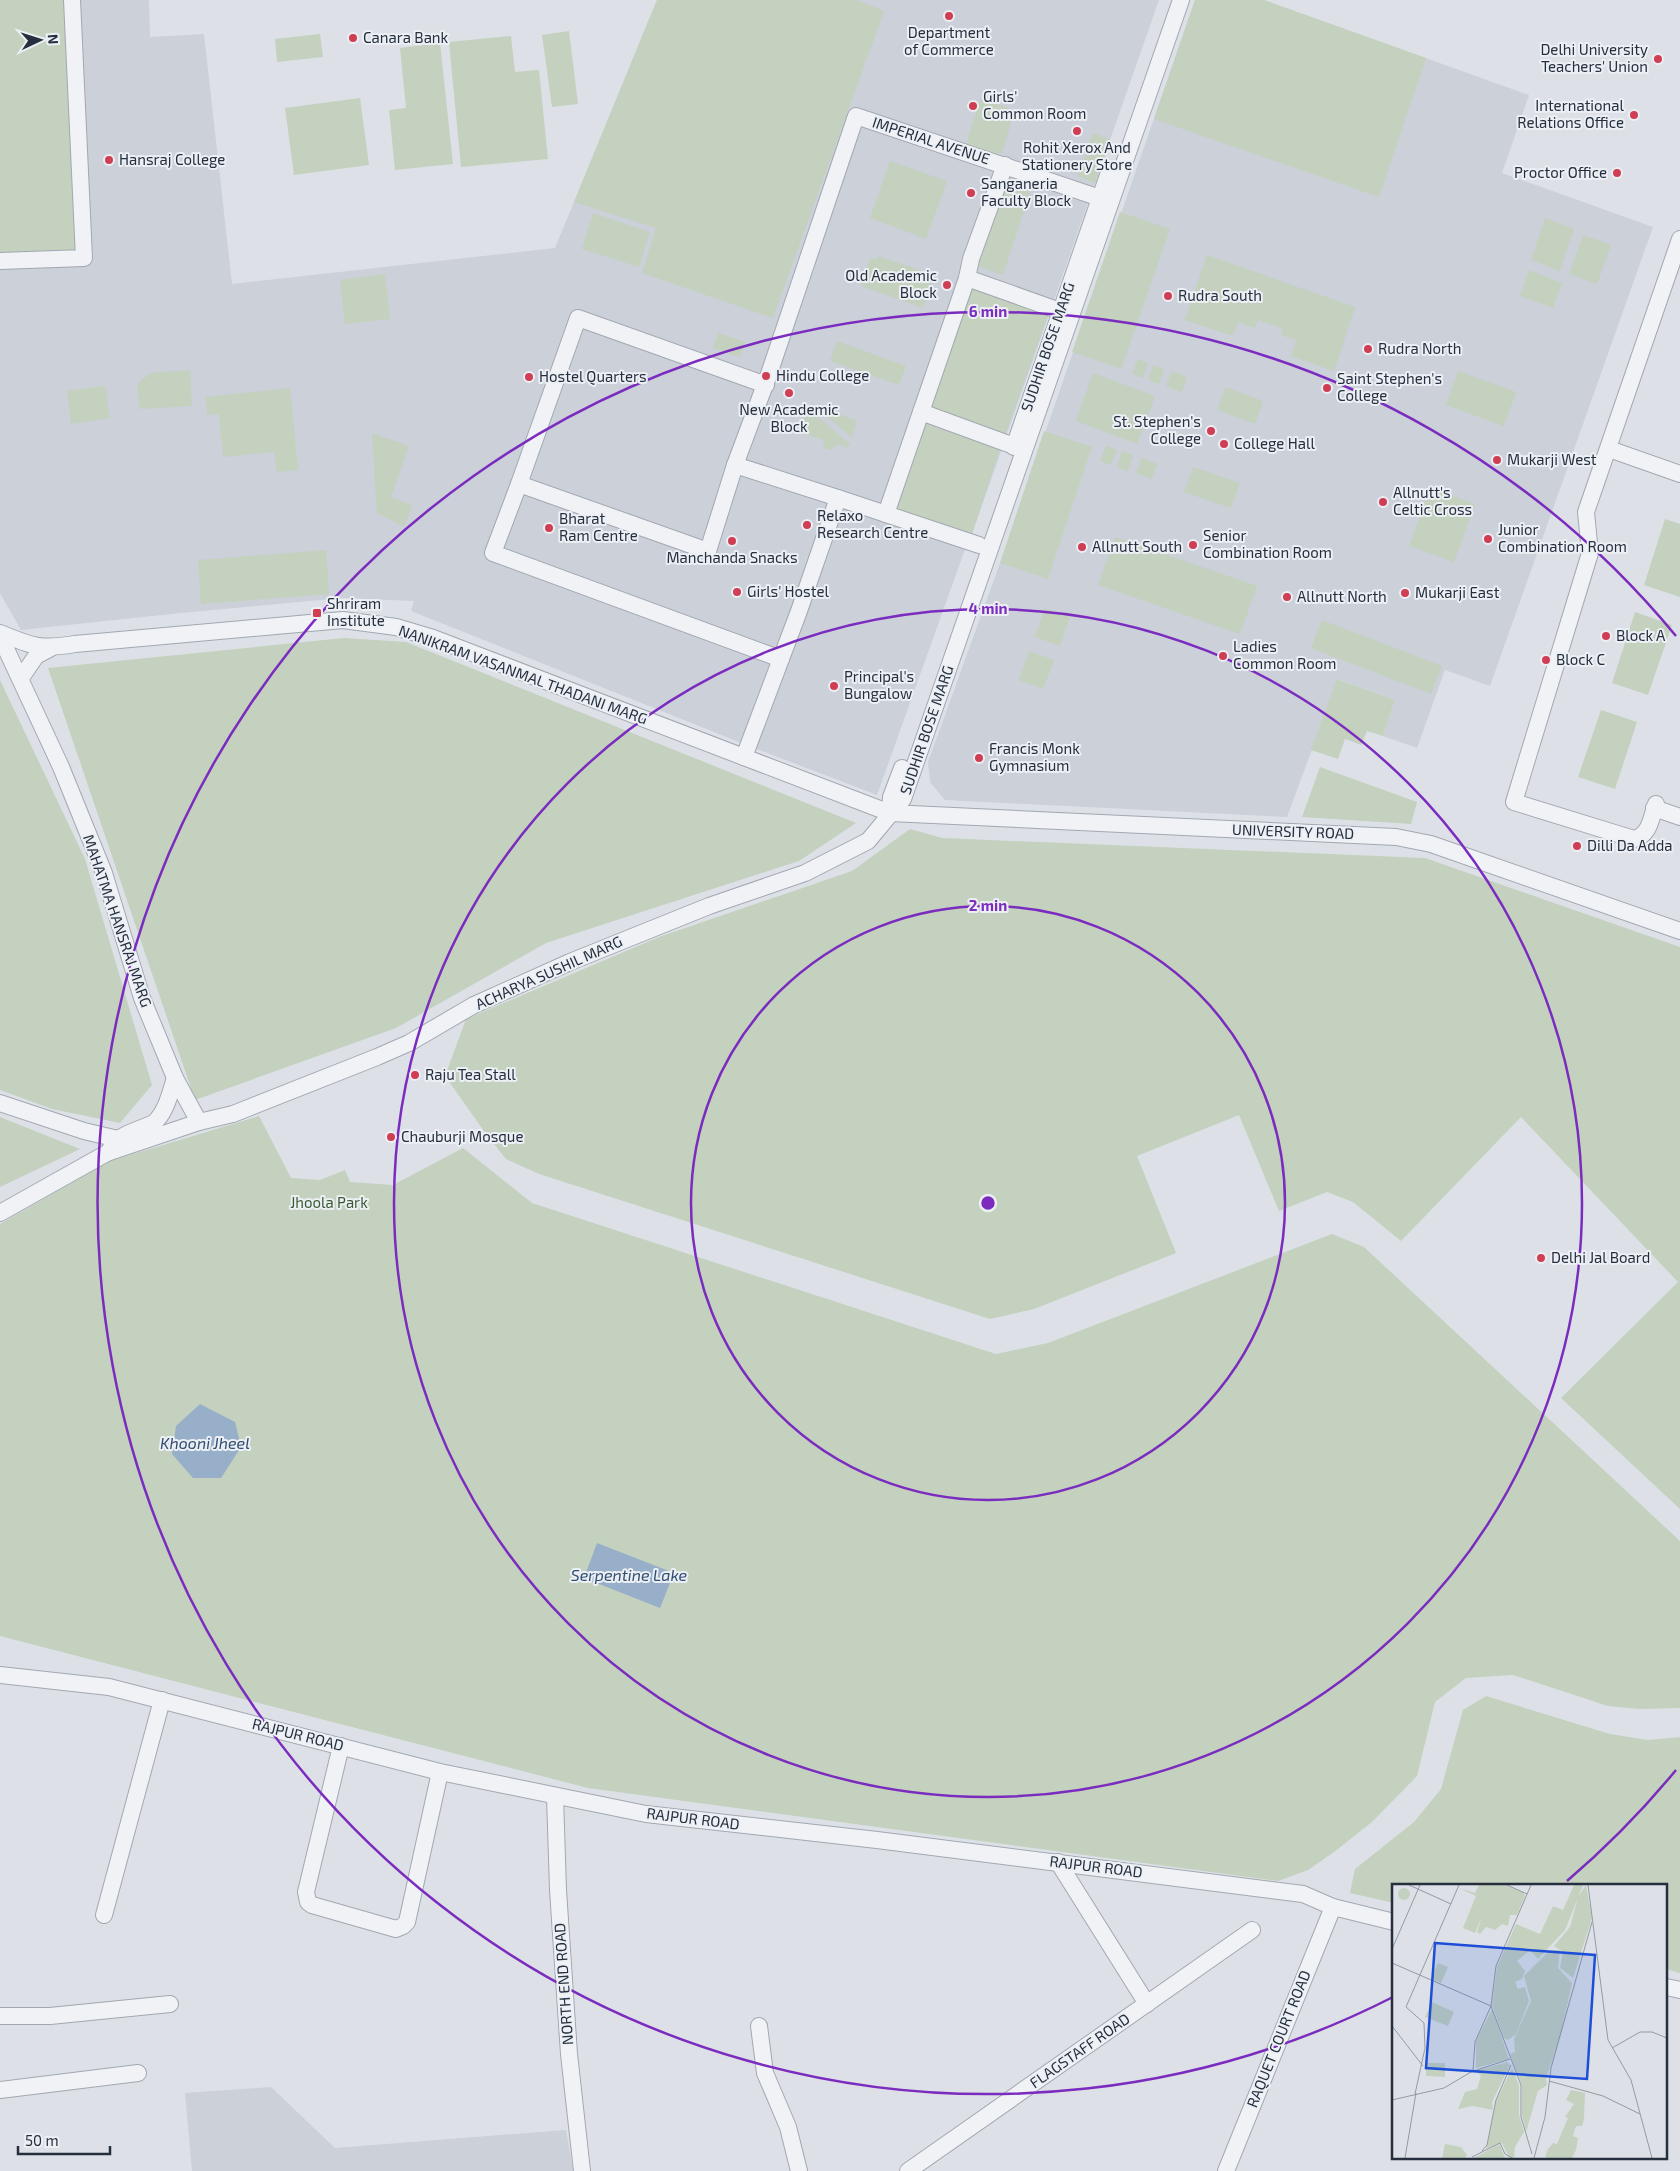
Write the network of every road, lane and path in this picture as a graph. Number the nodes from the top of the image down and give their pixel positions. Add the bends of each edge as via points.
1 (72, 0) edge
2 (1169, 0) edge
3 (1181, 0) edge
4 (1005, 165) junction
5 (1095, 196) junction
6 (1680, 239) edge
7 (0, 261) edge
8 (967, 278) junction
9 (1060, 311) junction
10 (766, 385) junction
11 (921, 412) junction
12 (1014, 446) junction
13 (1609, 449) junction
14 (735, 466) junction
15 (1680, 474) edge
16 (519, 484) junction
17 (838, 498) junction
18 (886, 514) junction
19 (979, 545) junction
20 (0, 634) edge
21 (51, 648) junction
22 (781, 659) junction
23 (20, 678) junction
24 (744, 757) junction
25 (890, 813) junction
26 (1680, 817) edge
27 (1680, 931) edge
28 (175, 1078) junction
29 (0, 1103) edge
30 (199, 1122) junction
31 (118, 1139) junction
32 (106, 1153) junction
33 (0, 1213) edge
34 (0, 1676) edge
35 (162, 1700) junction
36 (342, 1746) junction
37 (440, 1772) junction
38 (555, 1796) junction
39 (1058, 1862) junction
40 (1333, 1907) junction
41 (104, 1915) dead end
42 (1392, 1922) edge
43 (1252, 1930) dead end
44 (170, 2004) dead end
45 (1147, 2004) junction
46 (0, 2016) edge
47 (759, 2026) dead end
48 (138, 2073) dead end
49 (0, 2090) edge
50 (582, 2171) edge
51 (799, 2171) edge
52 (908, 2171) edge
53 (1226, 2171) edge

1 - 7 street via 84,258
2 - 5 street, SUDHIR BOSE MARG
3 - 25 street, SUDHIR BOSE MARG via 903,799
4 - 5 street, IMPERIAL AVENUE
4 - 8 street
4 - 10 street, IMPERIAL AVENUE via 856,116
5 - 9 street, SUDHIR BOSE MARG
6 - 13 street
8 - 9 street
8 - 11 street
9 - 12 street, SUDHIR BOSE MARG
10 - 14 street
10 - 16 street via 578,318
11 - 12 street
11 - 18 street
12 - 19 street, SUDHIR BOSE MARG
13 - 15 street
13 - 26 street via 1586,512 1590,553 1514,802 1634,838 1646,832 1655,806
14 - 16 street via 708,551
14 - 17 street
16 - 22 street via 493,553
17 - 18 street
17 - 22 street
18 - 19 street
19 - 25 street, SUDHIR BOSE MARG via 891,797
20 - 21 street
20 - 23 street, MAHATMA HANSRAJ MARG
21 - 23 street via 36,656
21 - 24 street, NANIKRAM VASANMAL THADANI MARG via 343,620 396,627 433,638
22 - 24 street
23 - 28 street, MAHATMA HANSRAJ MARG via 104,873 142,998
24 - 25 street, NANIKRAM VASANMAL THADANI MARG
25 - 27 street, UNIVERSITY ROAD via 1396,837 1431,844
25 - 30 street, ACHARYA SUSHIL MARG via 868,841 805,873 709,906 570,962 474,1005 409,1043 377,1057 233,1114
28 - 30 street, MAHATMA HANSRAJ MARG
28 - 31 street via 158,1119
29 - 31 street
30 - 32 street, ACHARYA SUSHIL MARG
31 - 32 street
32 - 33 street
34 - 35 street, RAJPUR ROAD via 109,1686
35 - 36 street, RAJPUR ROAD
35 - 41 street
36 - 37 street, RAJPUR ROAD
36 - 37 street via 306,1898 312,1906 396,1929 407,1922
37 - 38 street, RAJPUR ROAD
38 - 39 street, RAJPUR ROAD via 646,1814
38 - 50 street, NORTH END ROAD via 569,2054
39 - 40 street, RAJPUR ROAD via 1303,1894
39 - 45 street
40 - 42 street, RAJPUR ROAD
40 - 53 street, RAQUET COURT ROAD
43 - 45 street, FLAGSTAFF ROAD
44 - 46 street via 50,2016
45 - 52 street, FLAGSTAFF ROAD
47 - 51 street via 765,2073 788,2127
48 - 49 street

